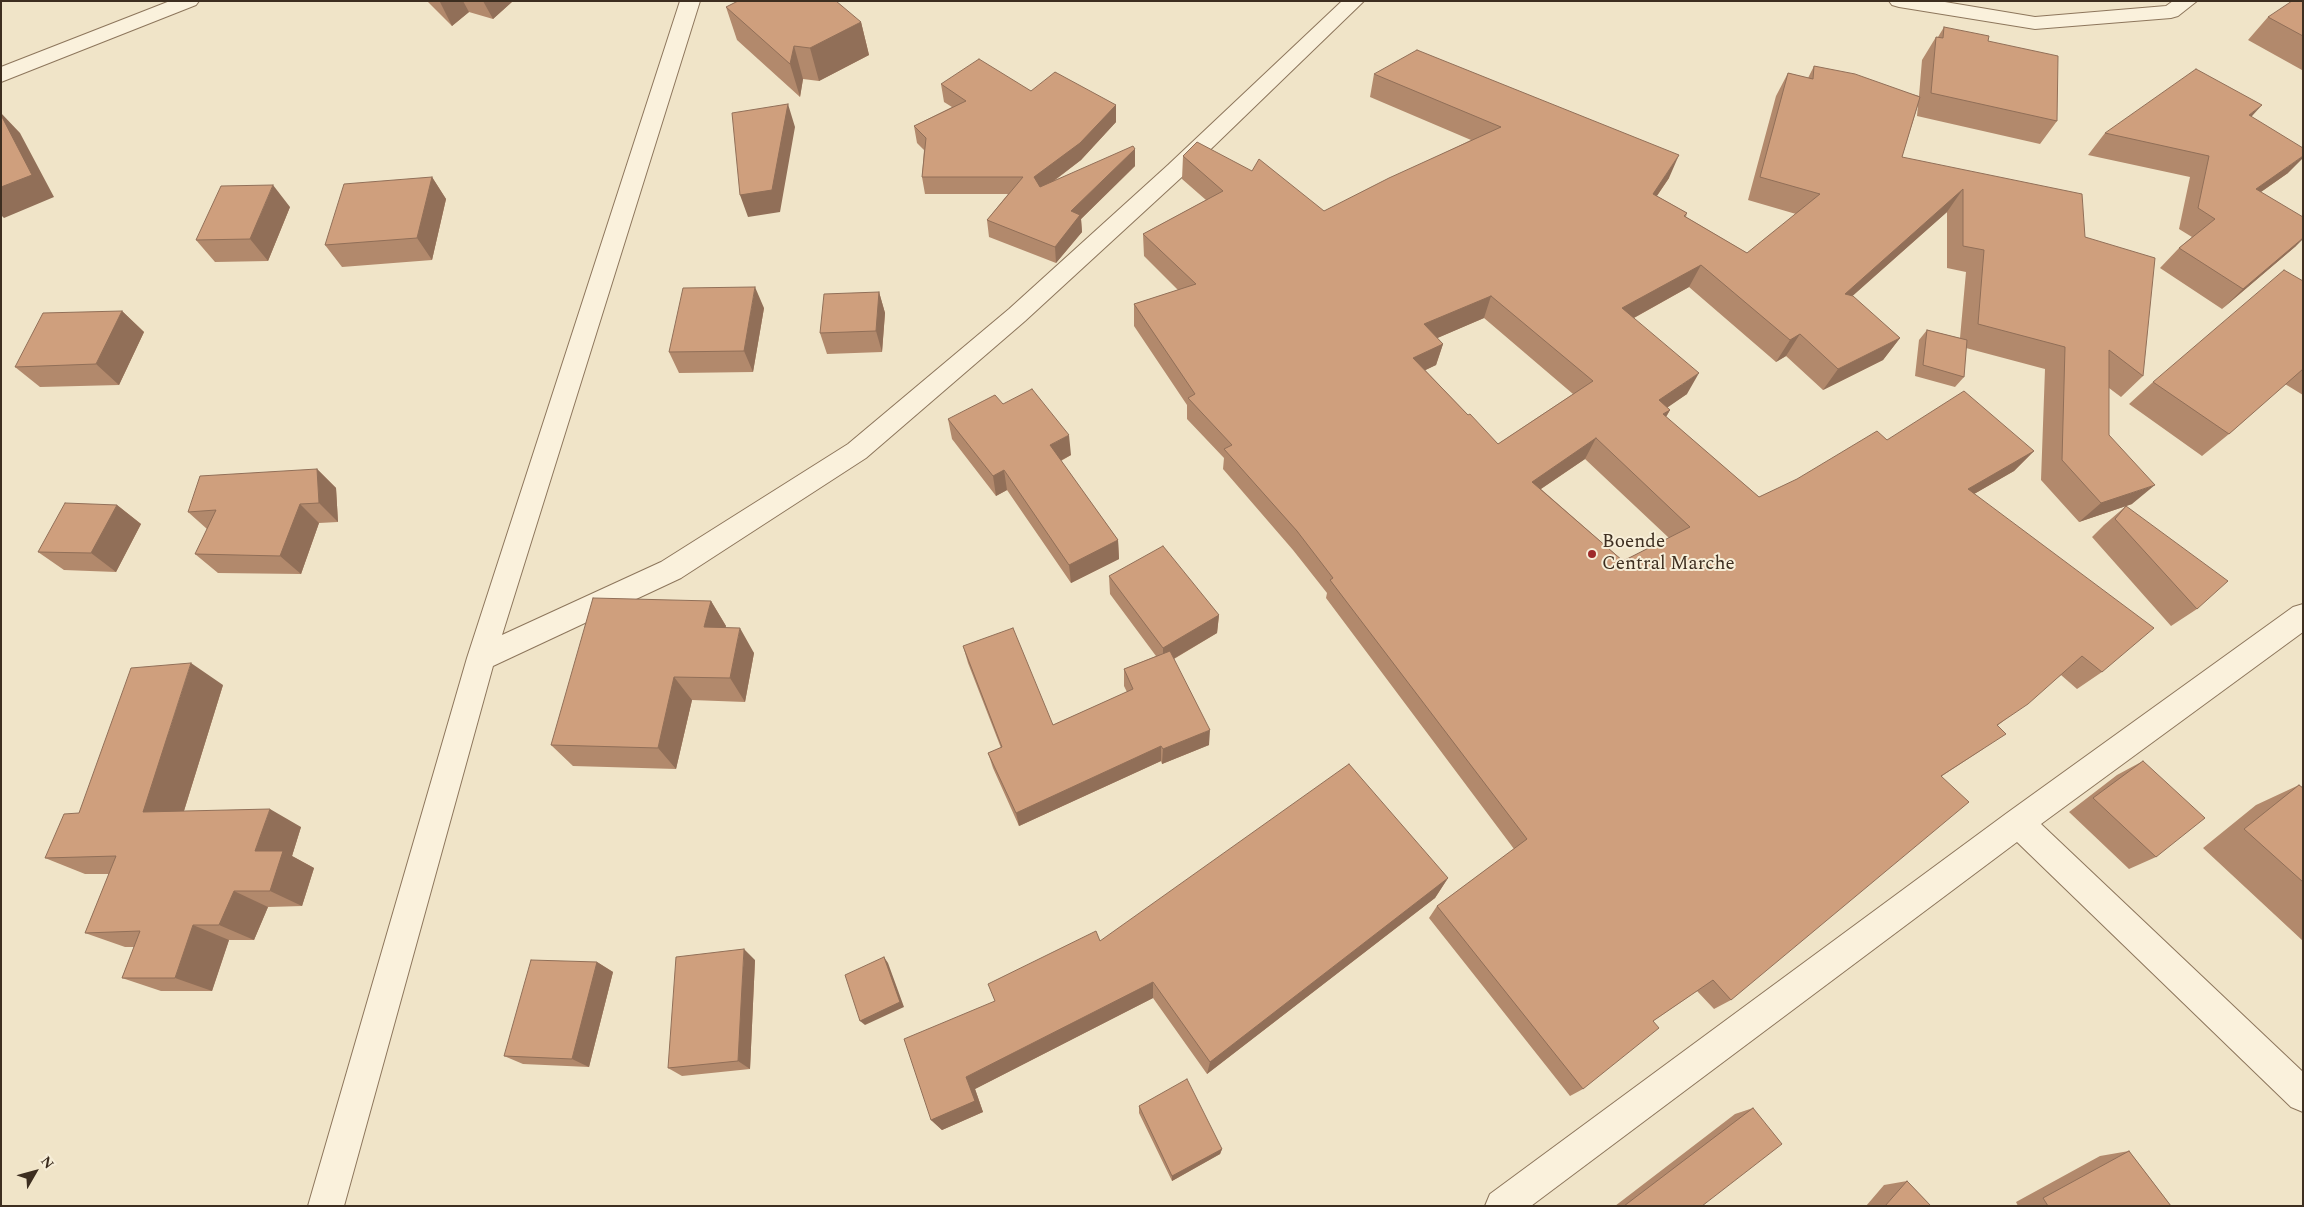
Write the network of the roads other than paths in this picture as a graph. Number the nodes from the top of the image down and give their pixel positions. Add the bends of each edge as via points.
1 (189, 1) edge
2 (690, 1) edge
3 (1354, 1) edge
4 (1899, 1) edge
5 (2187, 1) edge
6 (1, 75) edge
7 (2303, 616) edge
8 (481, 658) junction
9 (2018, 823) junction
10 (2303, 1095) edge
11 (1506, 1205) edge
12 (326, 1206) edge

1 - 6 street
2 - 8 street
3 - 8 street via 1017,315 857,451 671,570
4 - 5 street via 2035,23 2171,12
7 - 9 street
8 - 12 street
9 - 10 street
9 - 11 street

